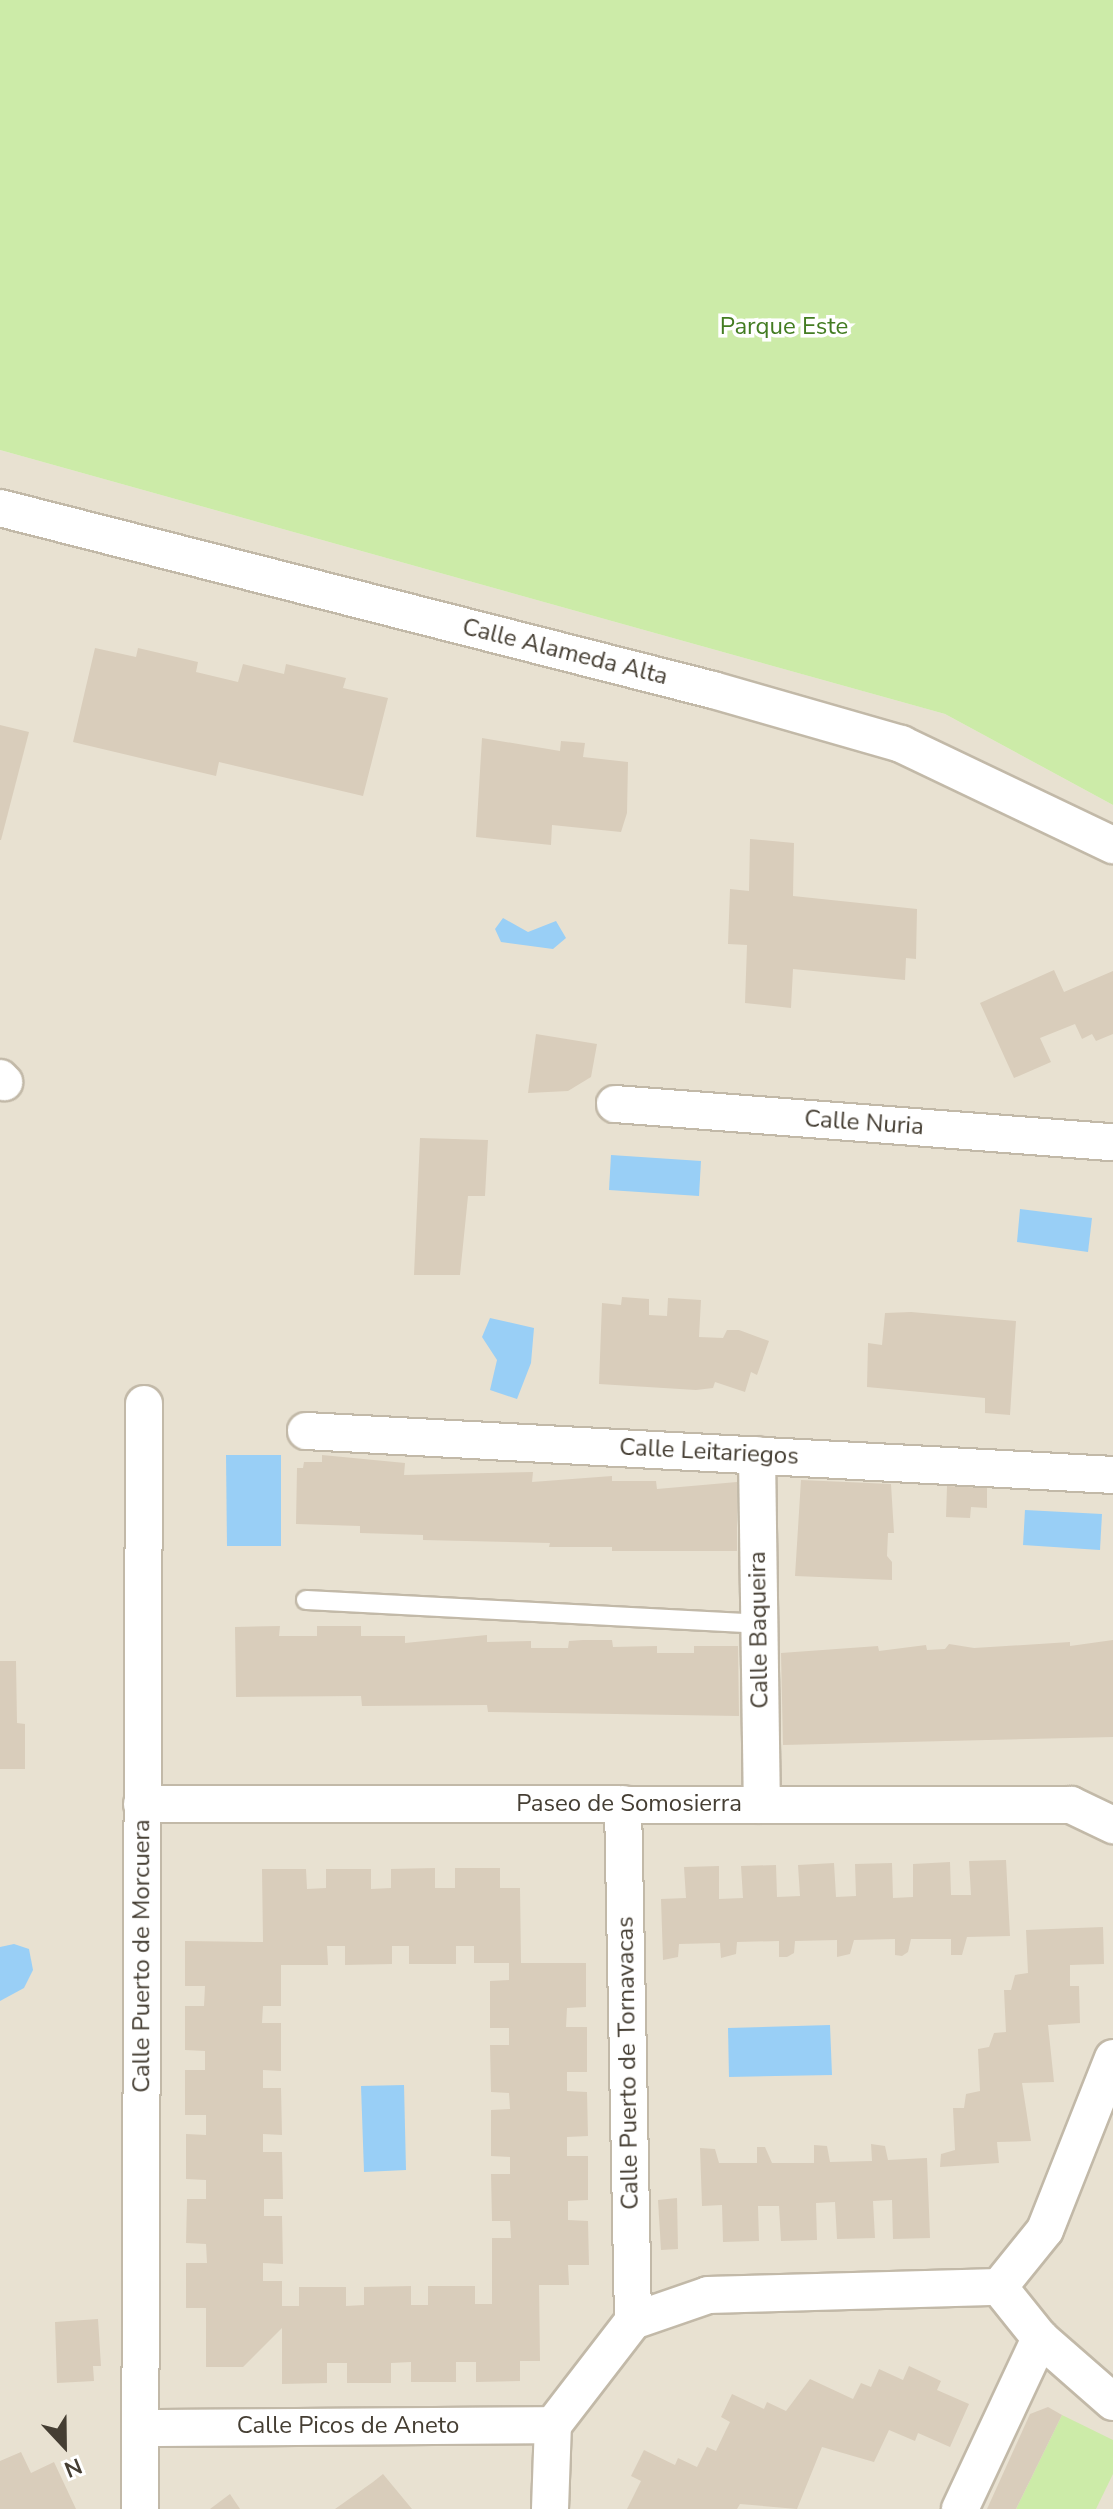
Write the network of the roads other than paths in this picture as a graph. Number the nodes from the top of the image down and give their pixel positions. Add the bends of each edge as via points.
1 (0, 508) edge
2 (1113, 845) edge
3 (615, 1104) dead end
4 (1113, 1142) edge
5 (144, 1404) dead end
6 (306, 1431) dead end
7 (757, 1455) junction
8 (1113, 1475) edge
9 (306, 1600) dead end
10 (759, 1624) junction
11 (142, 1804) junction
12 (623, 1804) junction
13 (762, 1805) junction
14 (1113, 1825) edge
15 (1113, 2058) edge
16 (999, 2287) junction
17 (633, 2321) junction
18 (1040, 2338) junction
19 (1113, 2402) edge
20 (553, 2425) junction
21 (143, 2428) junction
22 (140, 2509) edge
23 (550, 2509) edge
24 (960, 2509) edge

1 - 2 street, Calle Alameda Alta via 713,690 901,744
3 - 4 street, Calle Nuria
5 - 11 street, Calle Puerto de Morcuera
6 - 7 street, Calle Leitariegos
7 - 8 street, Calle Leitariegos
7 - 10 street, Calle Baqueira
9 - 10 lane
10 - 13 street, Calle Baqueira
11 - 12 street, Paseo de Somosierra
11 - 21 street, Calle Puerto de Morcuera
12 - 13 street, Paseo de Somosierra
12 - 17 street, Calle Puerto de Tornavacas
13 - 14 street, Paseo de Somosierra via 1071,1805
15 - 16 street via 1045,2230
16 - 17 street via 708,2295
16 - 18 street
17 - 20 street
18 - 19 street
18 - 24 street
20 - 21 street, Calle Picos de Aneto
20 - 23 street
21 - 22 street, Calle Puerto de Morcuera

